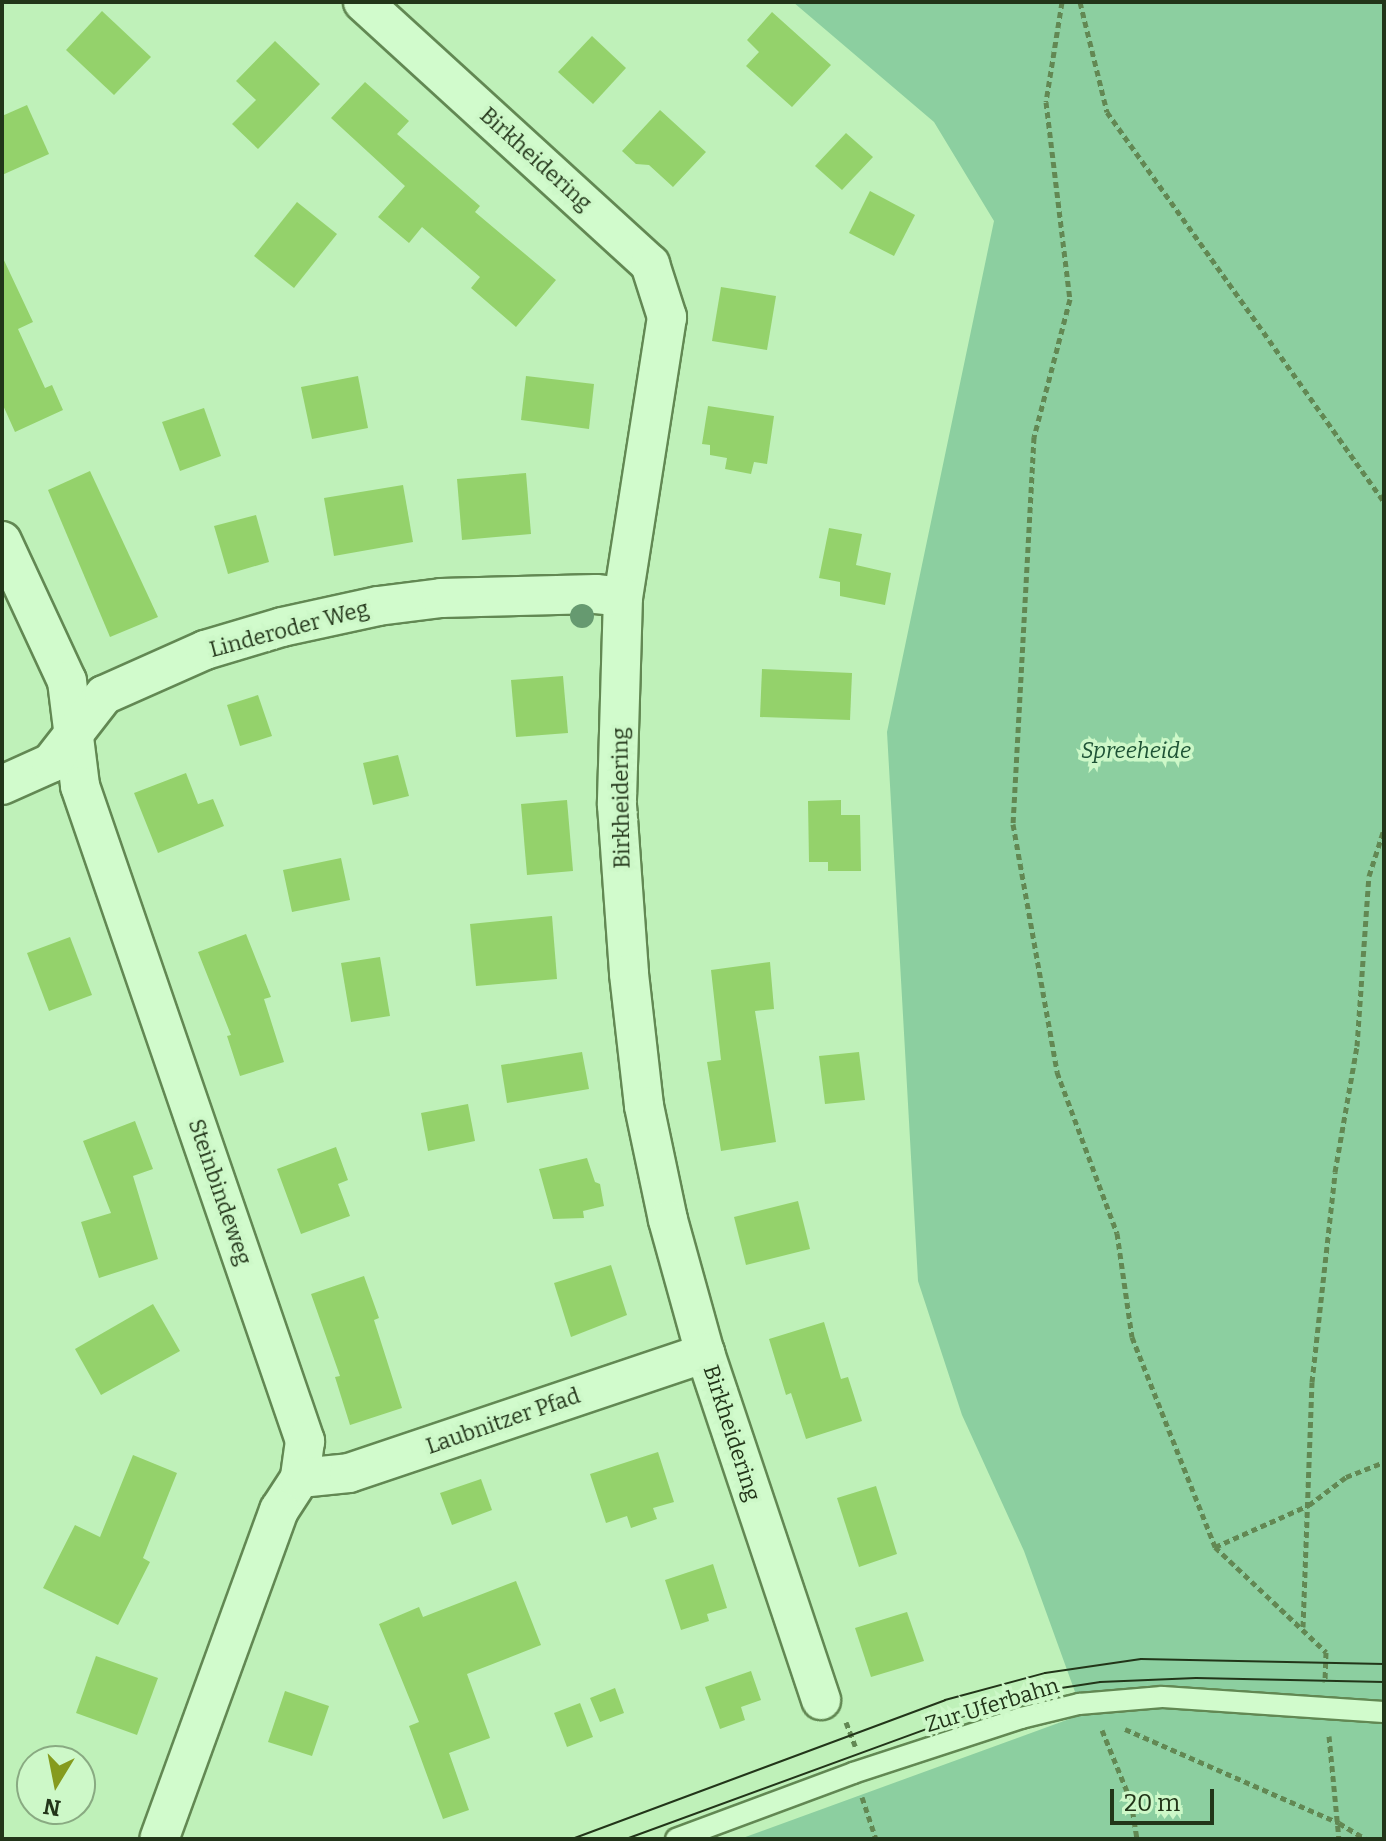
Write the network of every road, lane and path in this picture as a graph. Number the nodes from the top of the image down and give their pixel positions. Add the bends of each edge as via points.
1 (363, 2) edge
2 (1062, 2) edge
3 (1080, 2) edge
4 (1384, 502) edge
5 (2, 541) edge
6 (623, 597) junction
7 (73, 734) junction
8 (2, 785) edge
9 (1384, 829) edge
10 (705, 1353) junction
11 (1384, 1462) edge
12 (300, 1478) junction
13 (1309, 1505) junction
14 (1215, 1547) junction
15 (1303, 1628) junction
16 (821, 1700) dead end
17 (1079, 1704) junction
18 (1326, 1707) junction
19 (1384, 1712) edge
20 (1097, 1716) junction
21 (853, 1773) junction
22 (1339, 1823) junction
23 (159, 1839) edge
24 (676, 1839) edge
25 (876, 1839) edge
26 (1137, 1839) edge
27 (1339, 1839) edge
28 (1366, 1839) edge

1 - 6 street, Birkheidering via 650,264 667,317
2 - 14 path via 1046,102 1070,299 1034,437 1013,824 1057,1072 1117,1233 1132,1337
3 - 4 path via 1107,112
5 - 7 street, Steinbindeweg via 67,681
6 - 7 street, Linderoder Weg via 441,598 282,627 205,650 104,695
6 - 10 street, Birkheidering via 617,805 629,974 647,1121
7 - 8 street, Linderoder Weg via 51,763
7 - 12 street, Steinbindeweg via 80,786 305,1441
9 - 13 path via 1369,876 1357,1046 1331,1202 1312,1382
10 - 12 street, Laubnitzer Pfad via 349,1473
10 - 16 street, Birkheidering
11 - 13 path via 1346,1477
12 - 23 street, Steinbindeweg via 279,1510
13 - 14 path
13 - 15 path
14 - 15 path
15 - 18 path via 1326,1652
17 - 18 lane, Zur Uferbahn via 1162,1697
17 - 20 path
17 - 21 lane, Zur Uferbahn
18 - 19 lane, Zur Uferbahn
18 - 22 path
20 - 22 path
20 - 26 path via 1131,1801
21 - 24 lane, Zur Uferbahn
21 - 25 path
22 - 27 path
22 - 28 path

